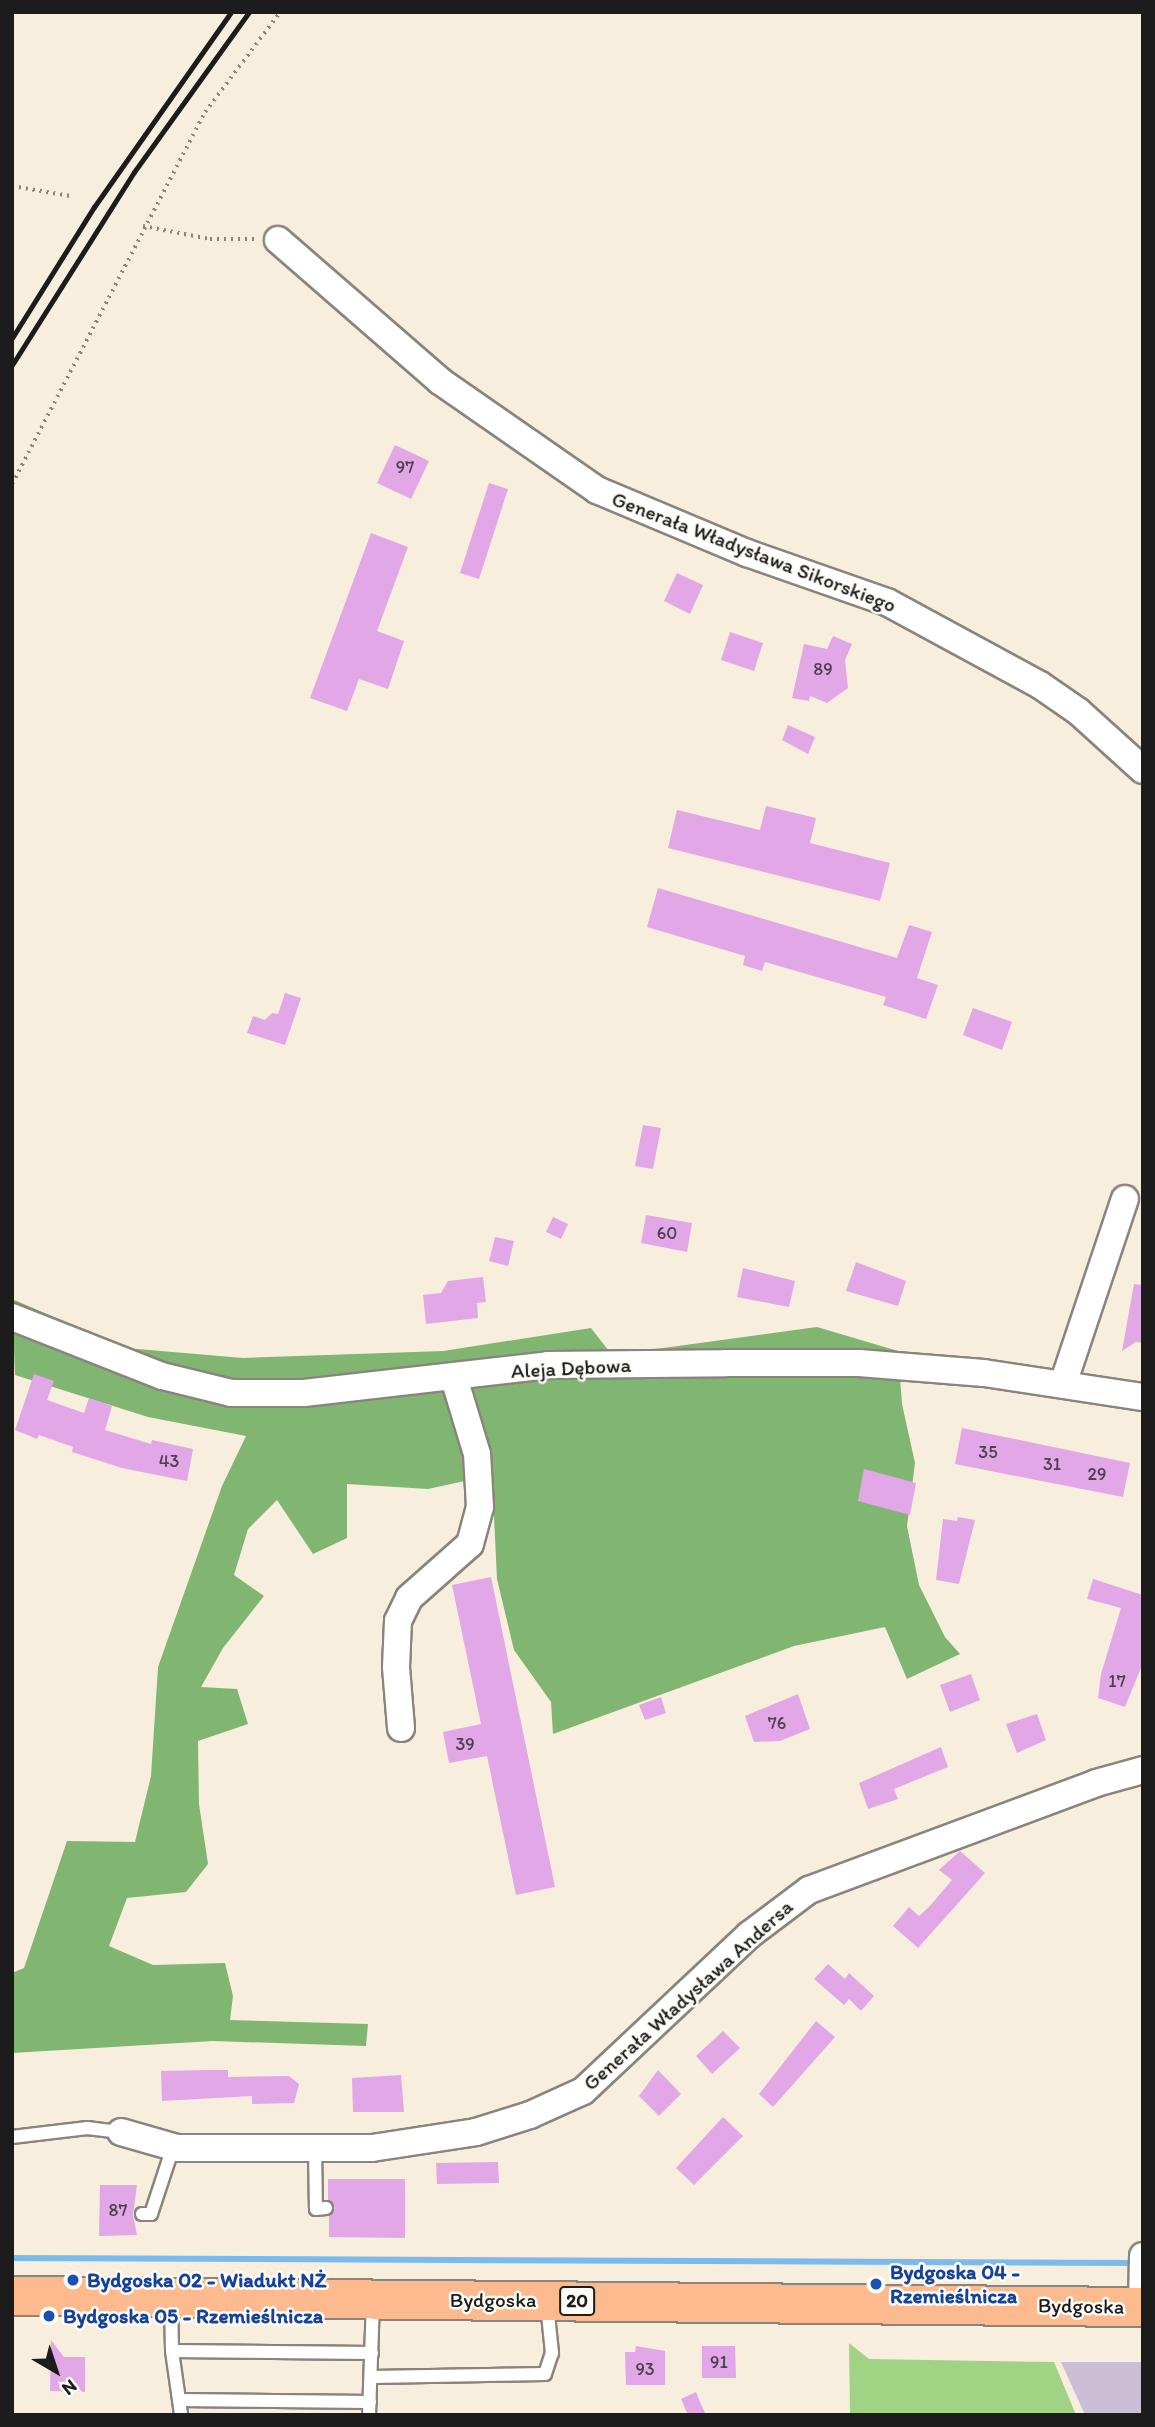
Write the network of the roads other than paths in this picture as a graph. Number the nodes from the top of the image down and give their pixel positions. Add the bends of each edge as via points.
1 (278, 240) road end
2 (1143, 770) edge
3 (1125, 1199) dead end
4 (12, 1317) edge
5 (454, 1378) junction
6 (1063, 1384) junction
7 (1143, 1397) edge
8 (401, 1728) dead end
9 (1143, 1770) edge
10 (121, 2132) joint
11 (12, 2137) edge
12 (173, 2147) junction
13 (316, 2148) junction
14 (326, 2208) dead end
15 (142, 2214) dead end
16 (1143, 2256) edge
17 (12, 2296) edge
18 (171, 2298) junction
19 (373, 2300) junction
20 (546, 2301) junction
21 (1143, 2307) edge
22 (172, 2351) junction
23 (372, 2353) junction
24 (372, 2377) junction
25 (179, 2400) junction
26 (370, 2408) edge
27 (181, 2415) edge

1 - 2 street, Generała Władysława Sikorskiego via 440,381 597,490 747,553 887,602 1040,685 1079,712
3 - 6 street
4 - 5 street, Aleja Dębowa via 162,1376 231,1393 304,1393
5 - 6 street, Aleja Dębowa via 548,1365 846,1363
5 - 8 street via 477,1454 480,1507 470,1544 409,1598 398,1622
6 - 7 street, Aleja Dębowa
9 - 13 street, Generała Władysława Andersa via 1096,1783 808,1890 748,1936 583,2091 477,2132 372,2148
10 - 11 lane, Generała Władysława Andersa via 87,2128
10 - 12 street, Generała Władysława Andersa
12 - 13 street, Generała Władysława Andersa
12 - 15 lane via 151,2214
13 - 14 lane via 316,2209
16 - 21 street
17 - 18 main road, Bydgoska / 20
18 - 19 main road, Bydgoska / 20
18 - 22 lane
19 - 20 main road, Bydgoska / 20
19 - 23 lane
20 - 21 main road, Bydgoska / 20
20 - 24 lane via 552,2353 545,2374
22 - 23 lane
22 - 25 lane
23 - 24 lane
24 - 26 lane
25 - 26 lane
25 - 27 lane

